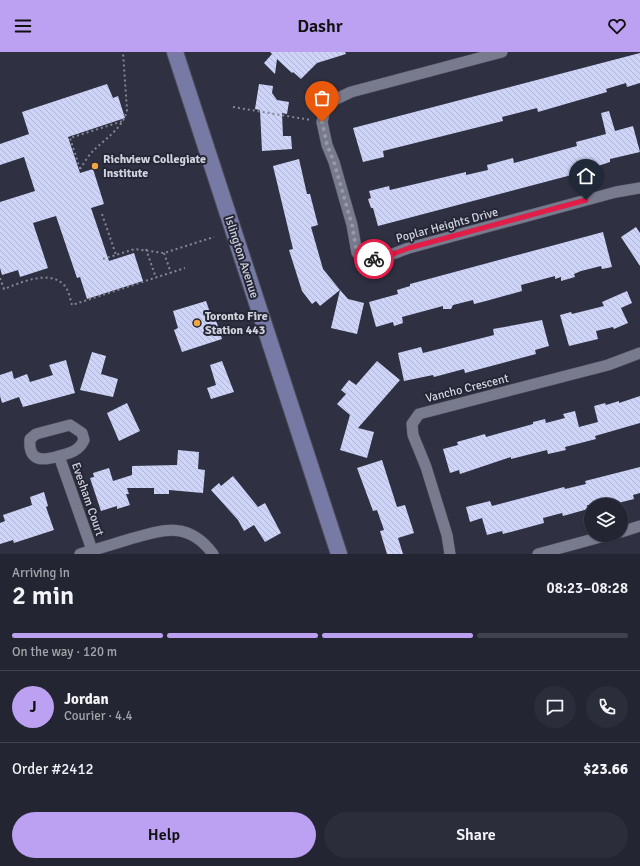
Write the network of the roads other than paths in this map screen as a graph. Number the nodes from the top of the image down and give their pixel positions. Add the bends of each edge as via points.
1 (175, 52) edge
2 (502, 52) edge
3 (640, 188) edge
4 (640, 353) edge
5 (59, 456) junction
6 (640, 526) edge
7 (628, 530) edge
8 (584, 542) edge
9 (92, 550) junction
10 (80, 554) edge
11 (213, 554) edge
12 (339, 554) edge
13 (450, 554) edge
14 (538, 554) edge

1 - 12 main road, Islington Avenue
2 - 3 street, Poplar Heights Drive via 351,92 330,102 325,109 322,122 352,225 357,253 366,258 379,259 608,194
4 - 13 street, Vancho Crescent via 608,364 419,414 412,424 413,434 448,534
5 - 5 street, Evesham Court via 81,447 84,440 82,433 70,425 36,434 30,440 29,448 38,458 44,460
5 - 9 street, Evesham Court
6 - 7 street
8 - 14 street
9 - 10 street
9 - 11 street via 168,529 192,535 202,541

